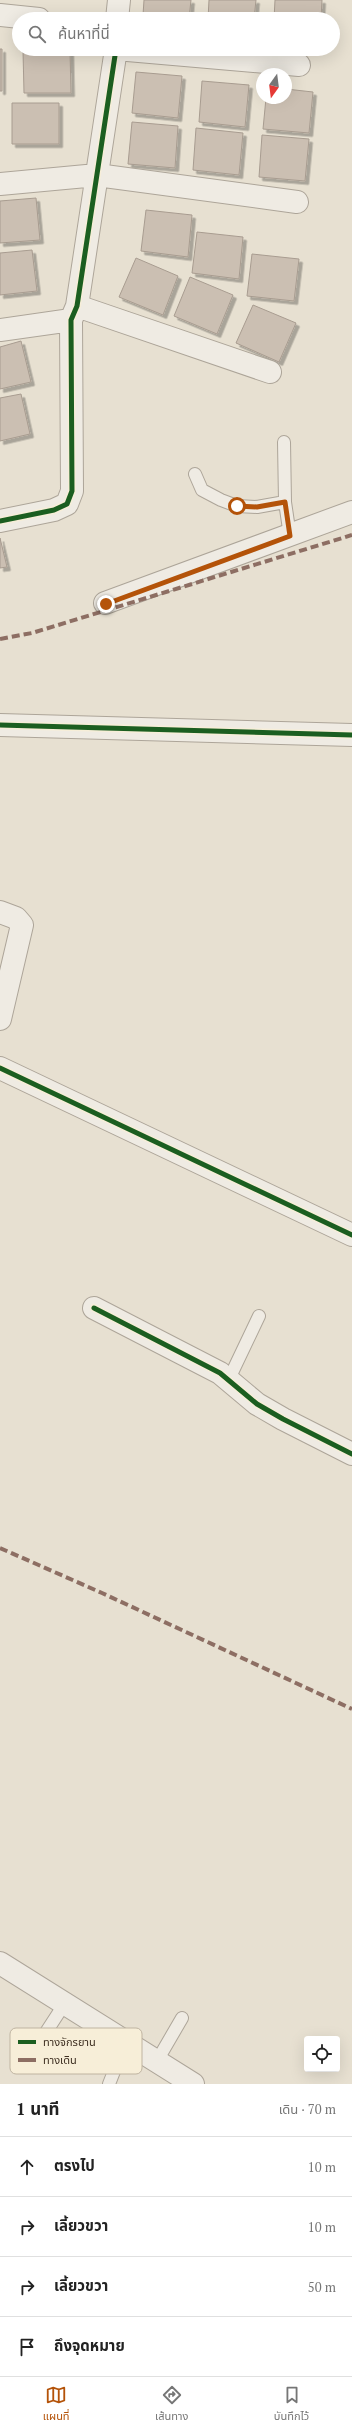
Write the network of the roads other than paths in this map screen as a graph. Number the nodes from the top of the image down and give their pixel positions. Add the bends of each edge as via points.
1 (119, 0) edge
2 (118, 12) edge
3 (0, 15) edge
4 (12, 16) edge
5 (115, 56) edge
6 (196, 56) edge
7 (300, 65) dead end
8 (97, 175) junction
9 (0, 184) edge
10 (297, 202) dead end
11 (74, 313) junction
12 (0, 330) edge
13 (270, 372) dead end
14 (284, 442) dead end
15 (195, 474) dead end
16 (285, 502) junction
17 (352, 512) edge
18 (0, 521) edge
19 (290, 536) junction
20 (106, 604) dead end
21 (0, 725) edge
22 (352, 734) edge
23 (0, 912) edge
24 (0, 1019) edge
25 (0, 1068) edge
26 (352, 1235) edge
27 (94, 1308) dead end
28 (259, 1316) dead end
29 (229, 1379) junction
30 (352, 1454) edge
31 (0, 1963) edge
32 (65, 2003) junction
33 (182, 2018) dead end
34 (49, 2028) edge
35 (105, 2028) edge
36 (142, 2051) edge
37 (157, 2061) junction
38 (113, 2074) edge
39 (109, 2084) edge
40 (193, 2084) edge

1 - 2 street
3 - 4 street
5 - 8 street
6 - 7 street
8 - 9 street
8 - 10 street
8 - 11 street
11 - 12 street
11 - 13 street
11 - 18 street via 72,492 67,504 54,510
14 - 16 lane
15 - 16 lane via 202,490 237,506 257,507
16 - 19 lane
17 - 19 street
19 - 20 street
21 - 22 street
23 - 24 street via 16,918 22,925
25 - 26 street
27 - 29 street
28 - 29 lane
29 - 30 street via 257,1404
31 - 32 street
32 - 34 lane
32 - 35 street
33 - 37 lane
36 - 37 street
37 - 40 street
38 - 39 lane

